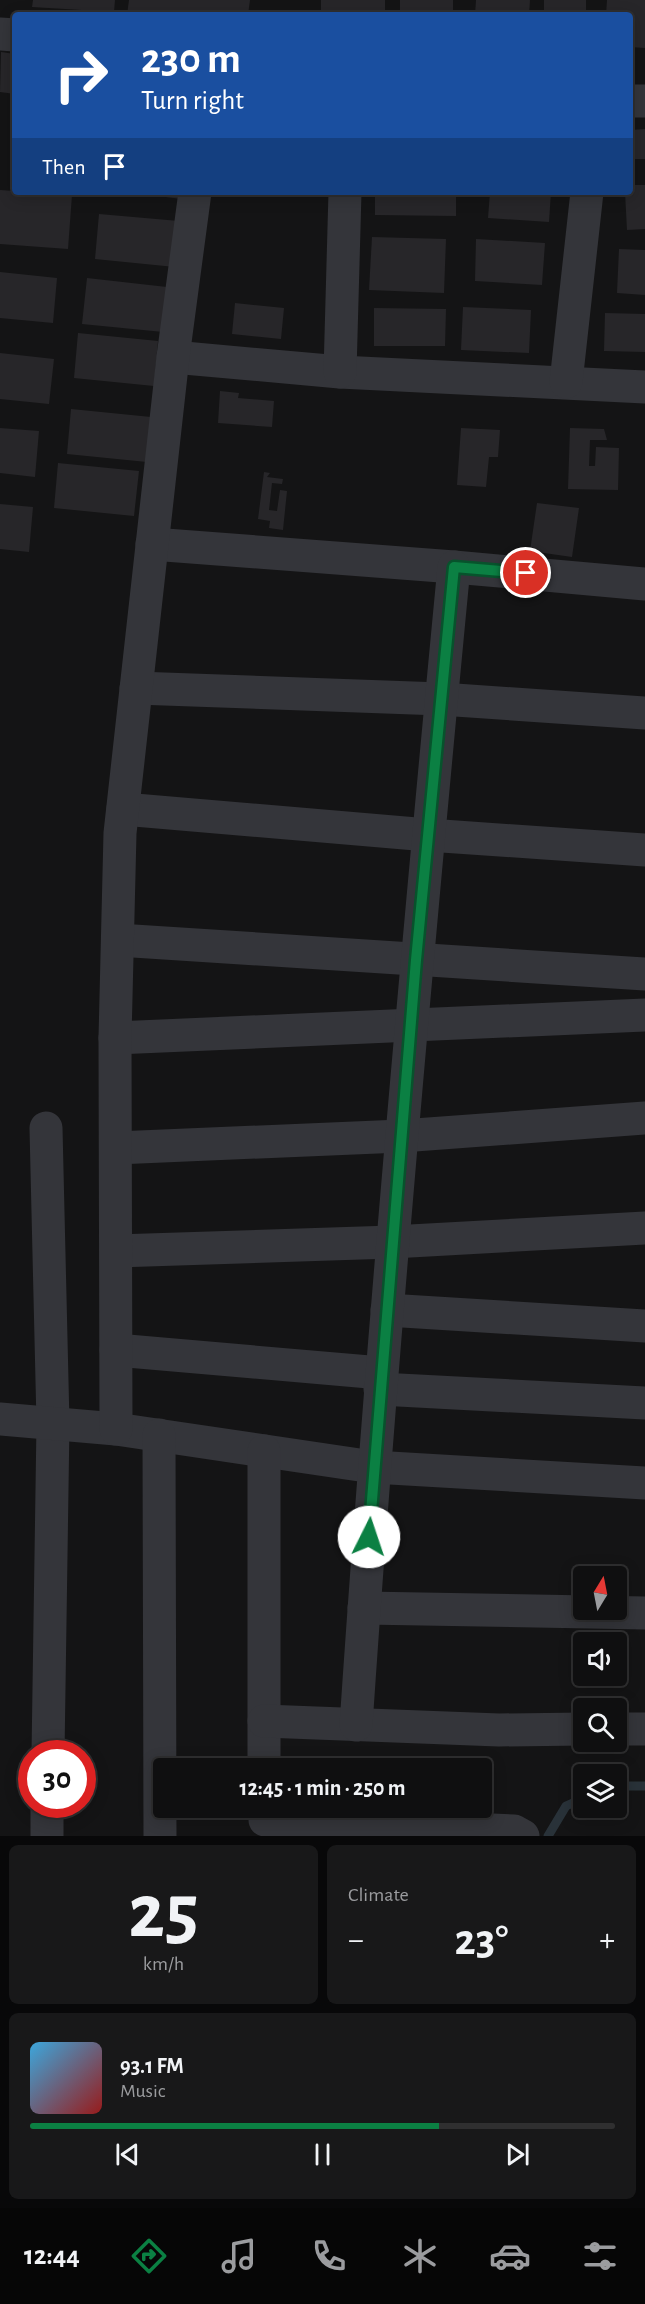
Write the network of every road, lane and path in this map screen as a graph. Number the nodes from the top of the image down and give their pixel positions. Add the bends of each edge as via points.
1 (195, 195) edge
2 (345, 195) edge
3 (587, 195) edge
4 (173, 357) junction
5 (340, 372) junction
6 (566, 382) junction
7 (645, 387) edge
8 (152, 544) junction
9 (454, 567) junction
10 (645, 584) edge
11 (136, 688) junction
12 (441, 699) junction
13 (645, 713) edge
14 (123, 809) junction
15 (428, 835) junction
16 (645, 850) edge
17 (117, 940) junction
18 (416, 960) junction
19 (645, 974) edge
20 (645, 1015) edge
21 (411, 1025) junction
22 (115, 1038) junction
23 (645, 1118) edge
24 (46, 1128) dead end
25 (401, 1136) junction
26 (116, 1148) junction
27 (645, 1228) edge
28 (392, 1242) junction
29 (116, 1251) junction
30 (387, 1310) junction
31 (645, 1326) edge
32 (116, 1350) junction
33 (381, 1381) junction
34 (645, 1403) edge
35 (0, 1419) edge
36 (53, 1423) junction
37 (116, 1429) junction
38 (159, 1435) junction
39 (264, 1451) junction
40 (374, 1467) junction
41 (645, 1483) edge
42 (364, 1608) junction
43 (645, 1613) edge
44 (264, 1721) junction
45 (356, 1725) junction
46 (573, 1729) edge
47 (627, 1729) edge
48 (645, 1729) edge
49 (48, 1740) edge
50 (264, 1758) edge
51 (47, 1818) edge
52 (265, 1821) edge
53 (518, 1834) edge
54 (46, 1836) edge
55 (160, 1836) edge

1 - 4 street
2 - 5 street
3 - 6 street
4 - 5 street
4 - 8 street
5 - 6 street
6 - 7 street
8 - 9 street
8 - 11 street
9 - 10 street
9 - 12 street
11 - 12 street
11 - 14 street
12 - 13 street
12 - 15 street
14 - 15 street
14 - 17 street
15 - 16 street
15 - 18 street
17 - 18 street
17 - 22 street
18 - 19 street
18 - 21 street
20 - 21 street
21 - 22 street
21 - 25 street
22 - 26 street
23 - 25 street
24 - 36 street
25 - 26 street
25 - 28 street
26 - 29 street
27 - 28 street
28 - 29 street
28 - 30 street
29 - 32 street
30 - 31 street
30 - 33 street
32 - 33 street
32 - 37 street
33 - 34 street
33 - 40 street
35 - 36 street
36 - 37 street
36 - 49 street
37 - 38 street
38 - 39 street
38 - 55 street
39 - 40 street
39 - 44 street
40 - 41 street
40 - 42 street
42 - 43 street
42 - 45 street
44 - 45 street
44 - 50 street
45 - 46 street
47 - 48 street
51 - 54 street
52 - 53 street

